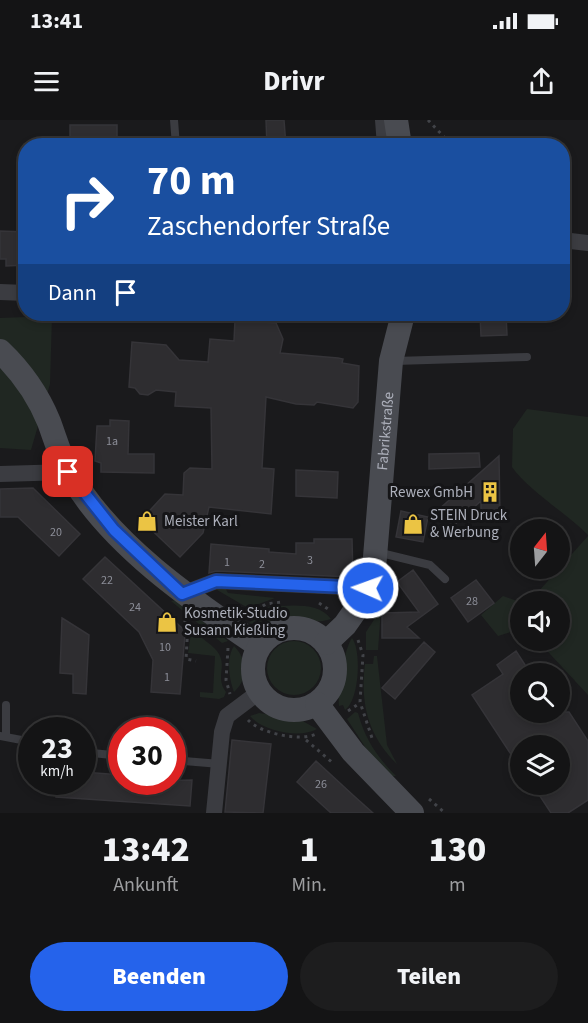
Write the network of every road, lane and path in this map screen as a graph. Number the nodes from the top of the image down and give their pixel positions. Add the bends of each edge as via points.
1 (174, 120) edge
2 (383, 120) edge
3 (396, 120) edge
4 (428, 120) edge
5 (175, 138) edge
6 (384, 138) edge
7 (399, 138) edge
8 (445, 138) edge
9 (570, 241) edge
10 (588, 243) edge
11 (0, 292) edge
12 (18, 292) edge
13 (397, 321) edge
14 (0, 351) edge
15 (527, 357) dead end
16 (391, 361) junction
17 (68, 472) junction
18 (0, 474) edge
19 (376, 552) junction
20 (445, 579) dead end
21 (368, 588) junction
22 (182, 594) junction
23 (287, 602) dead end
24 (310, 602) dead end
25 (241, 608) dead end
26 (332, 612) dead end
27 (188, 624) dead end
28 (357, 638) dead end
29 (326, 643) junction
30 (259, 646) junction
31 (226, 651) dead end
32 (196, 661) dead end
33 (259, 692) junction
34 (230, 694) dead end
35 (317, 704) junction
36 (6, 705) dead end
37 (247, 718) dead end
38 (320, 733) dead end
39 (3, 737) edge
40 (18, 740) edge
41 (375, 744) dead end
42 (186, 761) edge
43 (220, 764) junction
44 (418, 804) edge
45 (214, 813) edge
46 (444, 813) edge

1 - 5 lane
2 - 6 street
3 - 7 street
4 - 8 path
9 - 10 street
11 - 12 street
13 - 16 street, Fabrikstraße
14 - 17 street via 16,367 43,410
15 - 16 lane
16 - 19 street, Fabrikstraße
17 - 18 street
17 - 22 street via 114,530
19 - 20 lane via 430,565
19 - 21 street, Fabrikstraße
21 - 22 street via 216,581
21 - 29 street, Fabrikstraße via 345,626
22 - 30 street
23 - 25 path via 266,604 250,614
24 - 26 path
27 - 32 path via 186,659
28 - 41 path via 363,655 360,702
29 - 30 street via 314,633 296,628 274,632
29 - 35 street via 335,664 335,676 331,689
30 - 33 street via 252,670
31 - 34 path
33 - 35 street via 287,710
33 - 43 street via 227,716
35 - 44 street via 353,752
36 - 39 lane
37 - 38 path via 255,728 306,740
39 - 40 lane
42 - 43 lane
43 - 45 street
44 - 46 path

